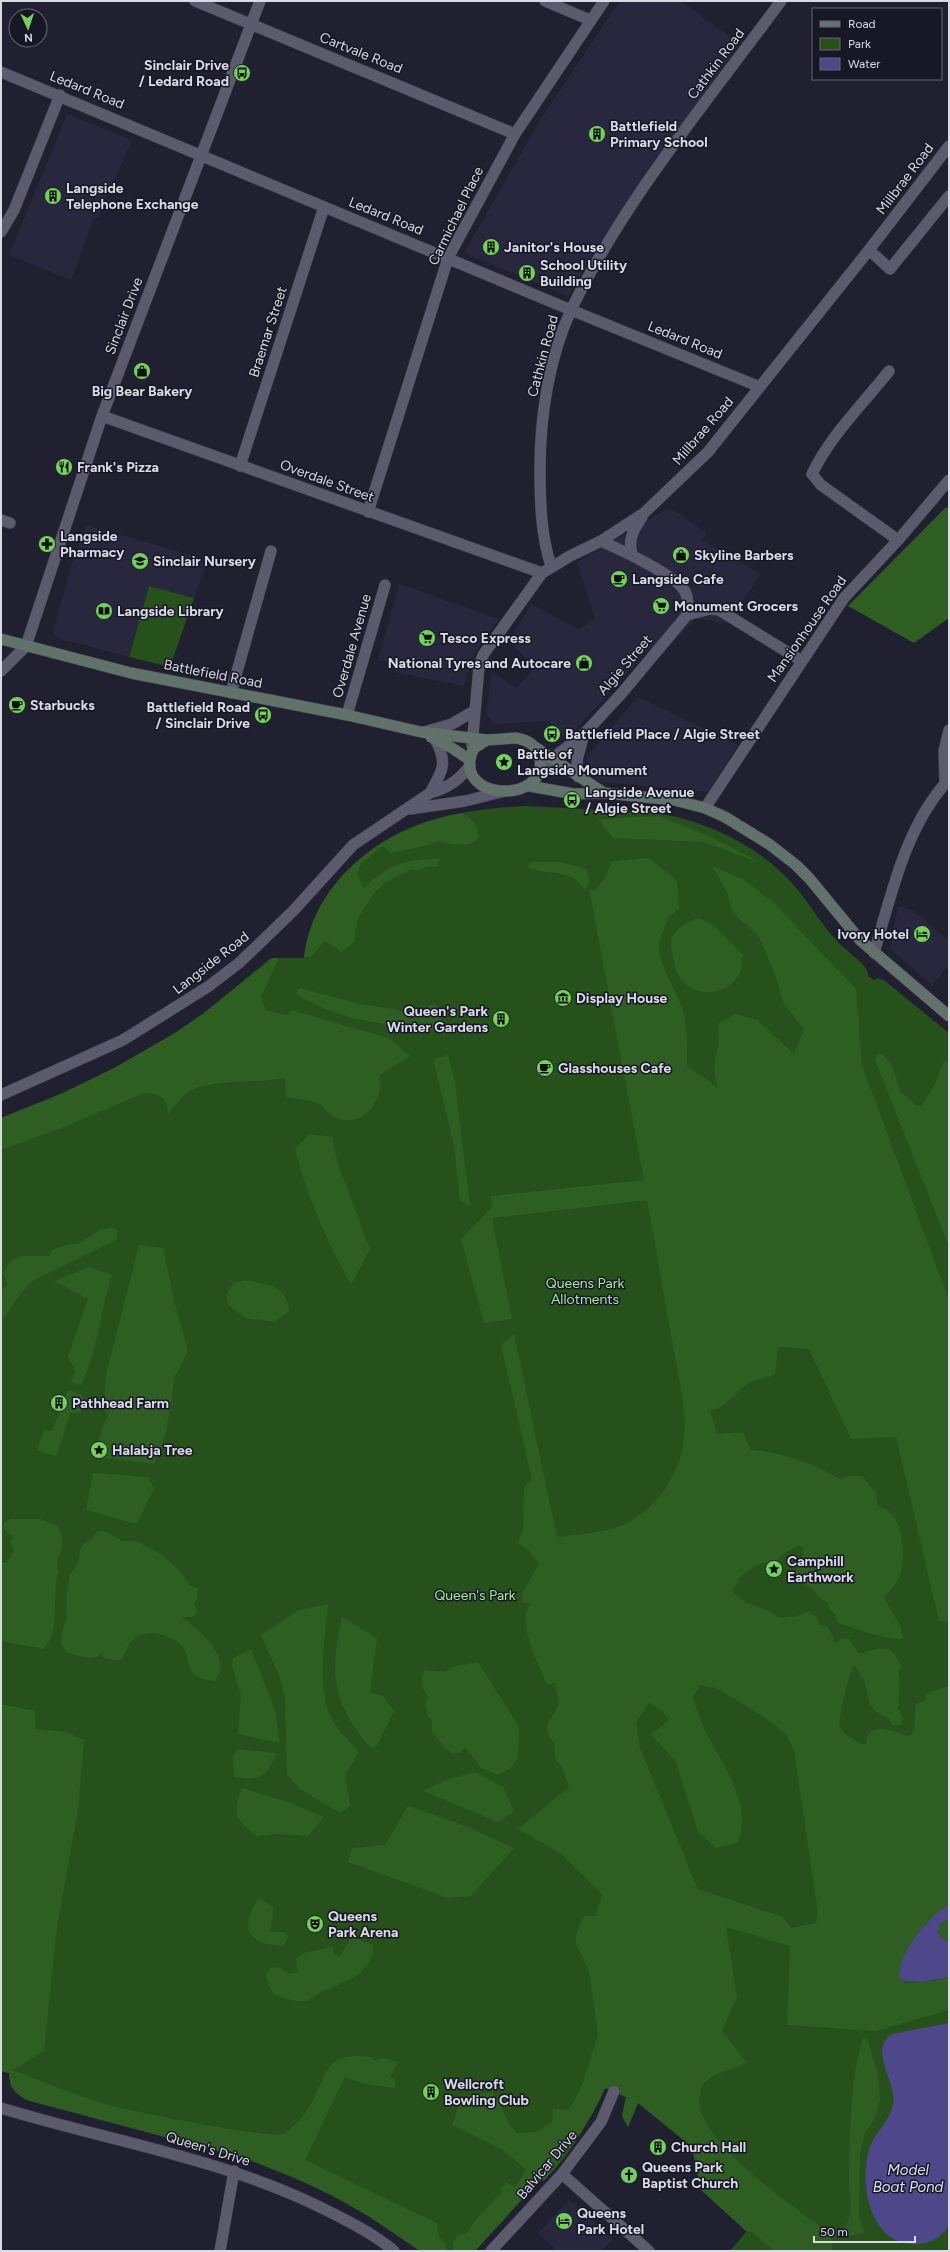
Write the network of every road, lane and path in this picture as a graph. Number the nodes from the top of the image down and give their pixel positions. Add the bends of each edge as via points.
1 (195, 1) edge
2 (260, 1) edge
3 (546, 1) edge
4 (604, 1) edge
5 (782, 1) edge
6 (590, 20) junction
7 (251, 25) junction
8 (1, 72) edge
9 (60, 95) junction
10 (516, 134) junction
11 (949, 146) edge
12 (201, 156) junction
13 (949, 196) edge
14 (324, 207) junction
15 (1, 232) edge
16 (869, 250) junction
17 (448, 258) junction
18 (571, 310) junction
19 (889, 371) dead end
20 (760, 387) junction
21 (102, 416) junction
22 (240, 466) junction
23 (949, 480) edge
24 (368, 512) junction
25 (644, 513) junction
26 (898, 540) junction
27 (601, 541) junction
28 (271, 551) dead end
29 (632, 555) junction
30 (552, 566) junction
31 (542, 574) junction
32 (385, 585) dead end
33 (687, 614) junction
34 (1, 639) edge
35 (26, 646) junction
36 (802, 661) junction
37 (1, 671) edge
38 (230, 693) junction
39 (474, 711) junction
40 (347, 716) junction
41 (949, 730) edge
42 (421, 732) junction
43 (584, 734) junction
44 (434, 739) junction
45 (473, 739) junction
46 (487, 740) junction
47 (534, 746) junction
48 (553, 758) junction
49 (470, 761) junction
50 (540, 768) junction
51 (578, 777) junction
52 (947, 782) edge
53 (529, 786) junction
54 (505, 791) junction
55 (430, 793) junction
56 (604, 793) junction
57 (705, 808) junction
58 (408, 810) junction
59 (874, 953) junction
60 (949, 1016) edge
61 (1, 1095) edge
62 (614, 2091) dead end
63 (1, 2108) edge
64 (234, 2172) junction
65 (562, 2174) junction
66 (220, 2251) edge
67 (394, 2251) edge
68 (491, 2251) edge
69 (649, 2251) edge

1 - 7 street, Cartvale Road
2 - 7 street, Sinclair Drive
3 - 6 street
4 - 6 street, Carmichael Place
5 - 18 street, Cathkin Road via 636,200
6 - 10 street, Carmichael Place
7 - 10 street, Cartvale Road
7 - 12 street, Sinclair Drive
8 - 9 street, Ledard Road
9 - 12 street, Ledard Road
9 - 15 street via 14,210
10 - 17 street, Carmichael Place
11 - 16 street, Millbrae Road
12 - 14 street, Ledard Road
12 - 21 street, Sinclair Drive
13 - 16 street via 890,269
14 - 17 street, Ledard Road
14 - 22 street, Braemar Street
16 - 20 street, Millbrae Road
17 - 18 street, Ledard Road
17 - 24 street, Carmichael Place
18 - 20 street, Ledard Road
18 - 30 street, Cathkin Road via 548,387 542,428 542,522 546,549
19 - 26 street via 847,423 812,474 821,485
20 - 25 street, Millbrae Road via 708,452
21 - 22 street, Overdale Street
21 - 35 street, Sinclair Drive
22 - 24 street, Overdale Street
23 - 26 street, Mansionhouse Road
24 - 31 street, Overdale Street
25 - 27 street, Millbrae Road
25 - 29 street via 631,533
26 - 36 street, Mansionhouse Road via 844,598
27 - 29 street
27 - 30 street, Millbrae Road
28 - 38 street
29 - 33 street via 683,588 688,601
30 - 31 street, Millbrae Road
31 - 39 street, Millbrae Road via 483,655 479,667
32 - 40 street, Overdale Avenue
33 - 36 street via 710,609 719,610
33 - 43 street, Algie Street via 622,693
34 - 35 main road, Battlefield Road
35 - 37 street
35 - 38 main road, Battlefield Road via 131,673
36 - 57 street, Mansionhouse Road
38 - 40 main road, Battlefield Road
39 - 42 street via 452,724
39 - 45 street, Millbrae Road
40 - 42 main road, Battlefield Road
41 - 52 street via 944,751
42 - 44 main road, Battlefield Road
42 - 45 main road, Battlefield Road
43 - 48 street, Algie Street
43 - 51 street, Algie Street via 577,760
44 - 49 main road, Battlefield Road
44 - 55 street via 444,764
45 - 46 main road, Battlefield Road
45 - 49 street, Millbrae Road
46 - 47 main road via 516,738
46 - 49 main road via 474,748
47 - 48 main road
47 - 50 main road via 540,754
48 - 50 street, Algie Street
48 - 51 main road
49 - 54 main road via 473,776 482,786
49 - 55 street, Langside Road via 456,781
50 - 53 main road
51 - 56 main road
52 - 59 street via 931,803 908,843
53 - 54 main road
53 - 56 main road via 574,794
54 - 58 street, Langside Road
55 - 58 street, Langside Road
56 - 57 main road via 674,800
57 - 59 main road via 754,834 796,865
58 - 61 street, Langside Road via 378,826 353,845 260,944 239,964 209,986 123,1040
59 - 60 main road
62 - 65 street, Balvicar Drive via 601,2122
63 - 64 street, Queen's Drive
64 - 66 street
64 - 67 street, Queen's Drive via 286,2191 332,2213
65 - 68 street, Balvicar Drive
65 - 69 street

